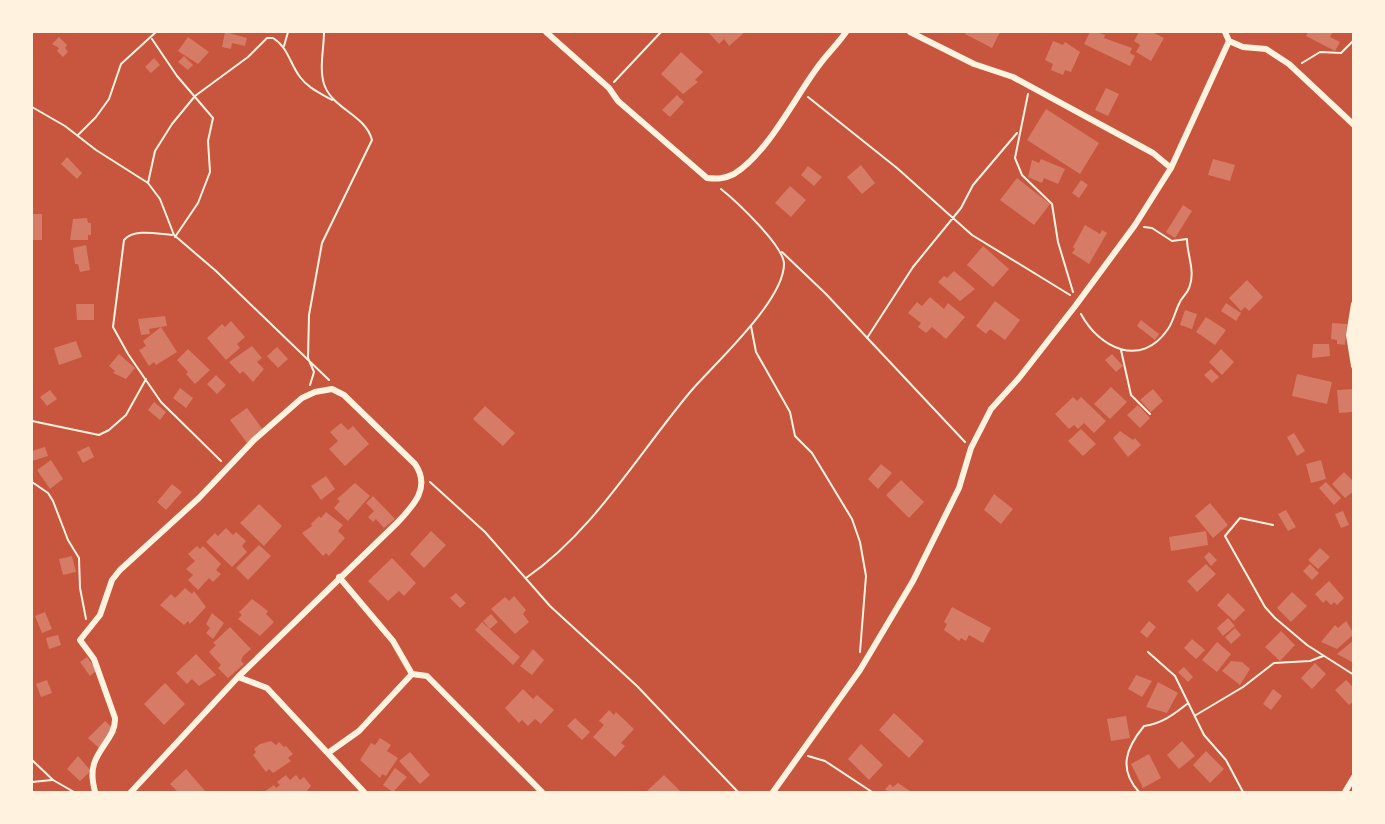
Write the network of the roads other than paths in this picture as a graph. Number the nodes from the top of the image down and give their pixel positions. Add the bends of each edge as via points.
1 (546, 32) edge
2 (846, 32) edge
3 (910, 32) edge
4 (1225, 32) edge
5 (1229, 41) junction
6 (1353, 125) edge
7 (1171, 168) junction
8 (1353, 304) edge
9 (1353, 366) edge
10 (339, 577) junction
11 (412, 674) junction
12 (238, 677) junction
13 (328, 753) junction
14 (1353, 777) edge
15 (95, 792) edge
16 (131, 792) edge
17 (364, 792) edge
18 (542, 792) edge
19 (773, 792) edge
20 (1345, 792) edge

1 - 2 street via 707,178 720,179 734,174 775,131
3 - 7 street via 974,64 1013,77 1153,153
4 - 5 street
5 - 6 street via 1266,49 1294,68
5 - 7 street
7 - 19 street via 1076,305 991,409 971,448 959,488 923,561 860,670
8 - 9 street via 1349,335
10 - 11 street via 393,641
10 - 12 street
10 - 15 street via 414,505 421,491 422,475 344,395 324,388 302,398 112,580 100,615 80,640 94,659 116,726 94,763
11 - 13 street via 359,731
11 - 18 street via 428,676
12 - 13 street via 267,688
12 - 16 street
13 - 17 street
14 - 20 street

